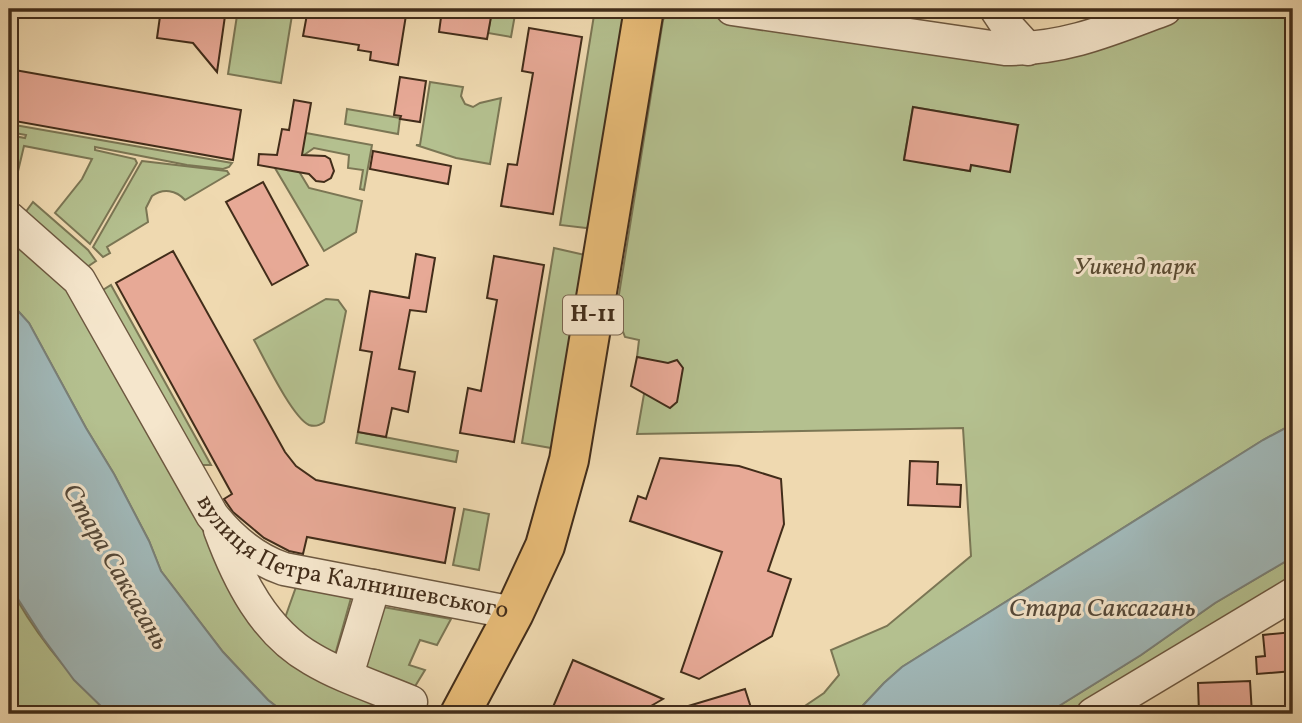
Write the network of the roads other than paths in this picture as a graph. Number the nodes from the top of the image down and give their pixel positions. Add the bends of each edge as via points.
1 (644, 9) edge
2 (732, 9) edge
3 (996, 9) edge
4 (1165, 9) edge
5 (1028, 49) junction
6 (9, 218) edge
7 (217, 522) junction
8 (374, 586) junction
9 (1293, 594) edge
10 (514, 613) junction
11 (347, 675) junction
12 (411, 702) dead end
13 (460, 714) edge
14 (1093, 714) edge

1 - 10 main road, вулиця Петра Калнишевського / Н-11 via 569,460 545,546
2 - 5 street
3 - 5 street
4 - 5 street via 1082,40
6 - 7 street, вулиця Петра Калнишевського via 79,280
7 - 8 street, вулиця Петра Калнишевського via 235,541 275,566
7 - 11 street via 241,579 274,628 304,654
8 - 10 street, вулиця Петра Калнишевського
8 - 11 street
9 - 14 street
10 - 13 main road, Н-11
11 - 12 street

